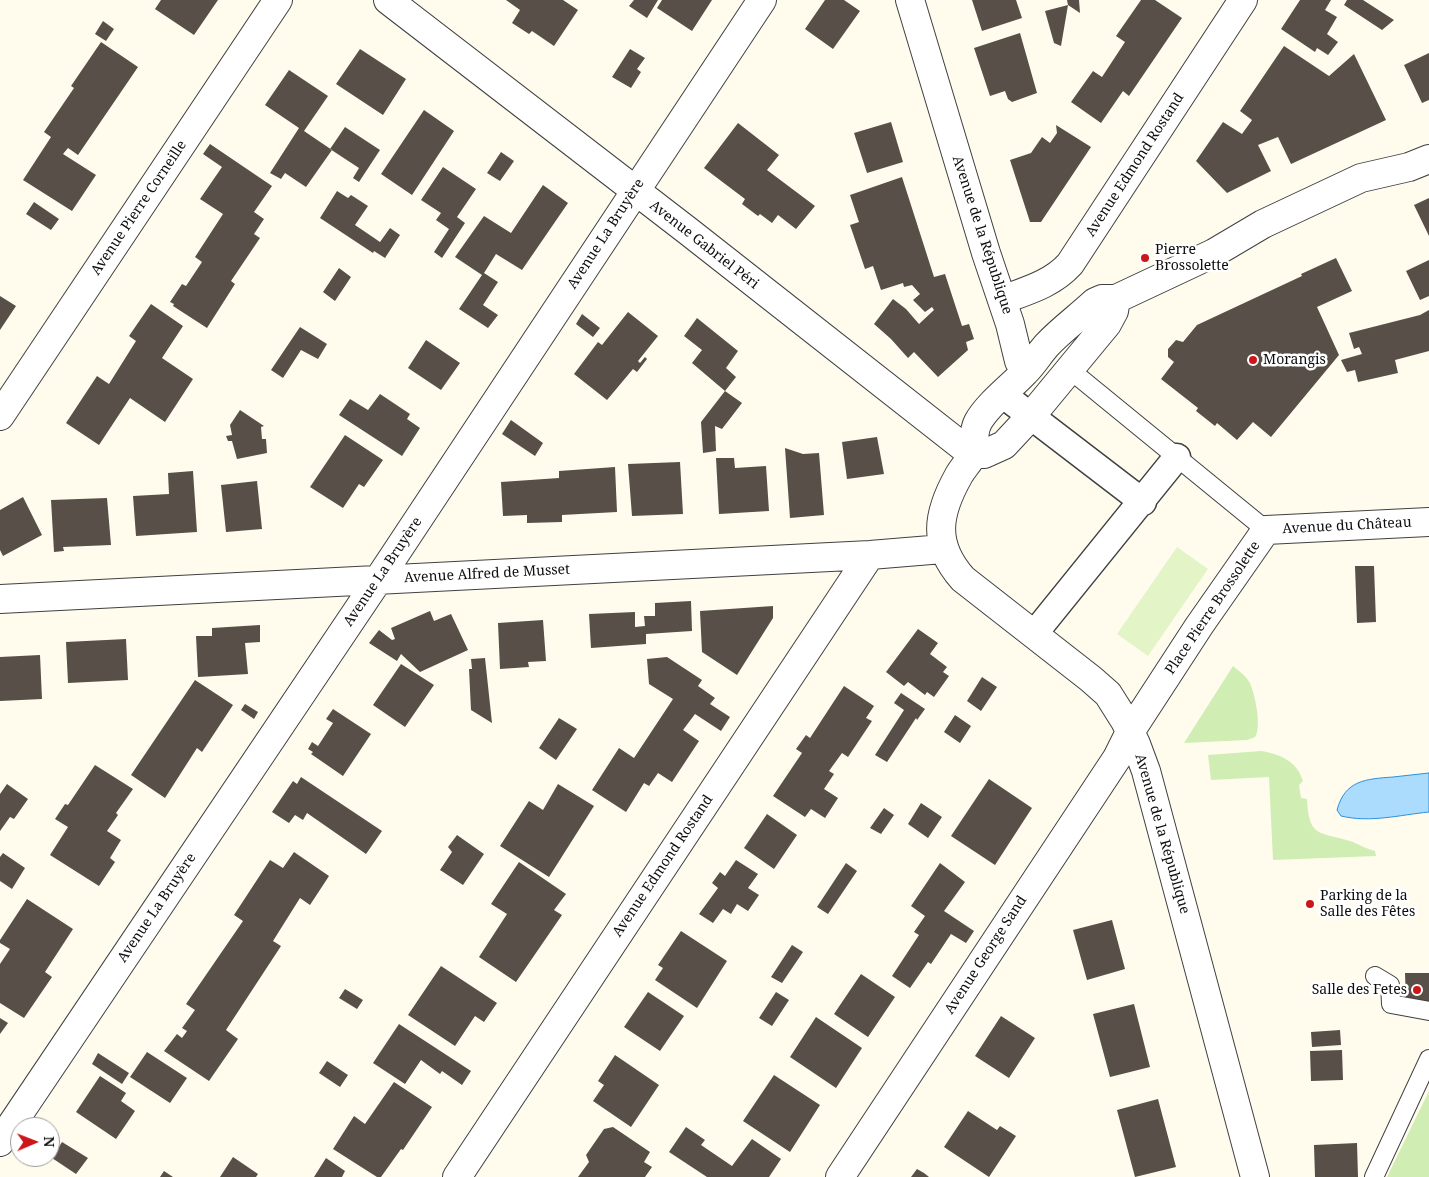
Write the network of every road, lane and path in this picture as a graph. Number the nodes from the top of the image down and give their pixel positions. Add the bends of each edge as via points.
1 (278, 0) edge
2 (388, 0) edge
3 (762, 0) edge
4 (910, 0) edge
5 (1243, 0) edge
6 (1429, 159) edge
7 (634, 191) junction
8 (1116, 299) junction
9 (1002, 300) junction
10 (1069, 369) junction
11 (1025, 372) junction
12 (1002, 394) junction
13 (1038, 406) junction
14 (0, 416) edge
15 (972, 454) junction
16 (1177, 457) junction
17 (1143, 502) junction
18 (1429, 522) edge
19 (1266, 530) junction
20 (943, 549) junction
21 (870, 555) junction
22 (378, 580) junction
23 (0, 599) edge
24 (1034, 634) junction
25 (1130, 732) junction
26 (1375, 976) dead end
27 (1429, 1011) edge
28 (1429, 1058) edge
29 (0, 1142) edge
30 (457, 1177) edge
31 (840, 1177) edge
32 (1255, 1177) edge
33 (1374, 1177) edge

1 - 14 street, Avenue Pierre Corneille
2 - 7 street, Avenue Gabriel Péri
3 - 7 street, Avenue La Bruyère
4 - 9 street, Avenue de la République
5 - 9 street, Avenue Edmond Rostand via 1070,264 1049,281
6 - 8 street via 1361,178
7 - 15 street, Avenue Gabriel Péri
7 - 22 street, Avenue La Bruyère
8 - 10 street via 1114,311 1106,324
8 - 11 street via 1095,302 1047,345
9 - 11 street, Avenue de la République
10 - 13 street
10 - 16 lane, Place Pierre Brossolette
11 - 12 street, Avenue de la République
12 - 13 street
12 - 15 street, Avenue de la République via 977,422
13 - 15 street via 1004,445 984,454
13 - 17 street
15 - 20 street, Avenue de la République via 945,504 940,533
16 - 17 street
16 - 19 lane, Place Pierre Brossolette
17 - 24 street
18 - 19 street, Avenue du Château
19 - 25 street, Place Pierre Brossolette
20 - 21 street, Avenue Alfred de Musset
20 - 24 street, Avenue de la République via 963,580
21 - 22 street, Avenue Alfred de Musset
21 - 30 street, Avenue Edmond Rostand
22 - 23 street, Avenue Alfred de Musset
22 - 29 street, Avenue La Bruyère
24 - 25 street, Avenue de la République via 1108,694
25 - 31 street, Avenue George Sand via 1117,758
25 - 32 street, Avenue de la République via 1146,772
26 - 27 lane via 1390,985 1391,1004
28 - 33 lane

